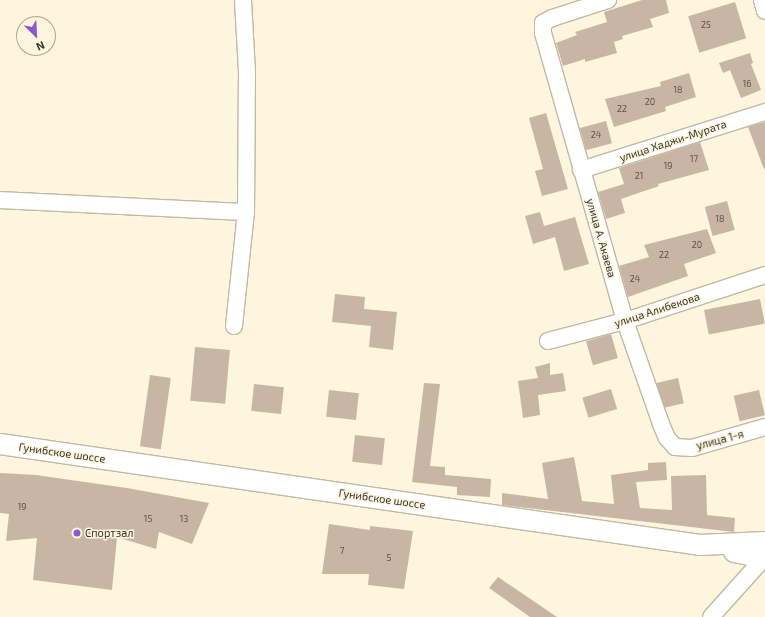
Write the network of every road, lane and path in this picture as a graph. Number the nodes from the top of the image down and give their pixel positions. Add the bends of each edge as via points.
1 (243, 0) edge
2 (608, 0) edge
3 (762, 0) edge
4 (765, 11) edge
5 (765, 112) edge
6 (581, 170) junction
7 (0, 200) edge
8 (246, 212) junction
9 (765, 275) edge
10 (625, 321) junction
11 (234, 326) dead end
12 (548, 342) dead end
13 (765, 428) edge
14 (0, 444) edge
15 (675, 447) joint
16 (765, 542) edge
17 (700, 545) junction
18 (765, 548) edge
19 (765, 558) edge
20 (711, 617) edge

1 - 8 street via 248,86
2 - 6 street, улица А. Акаева via 543,23 543,33
3 - 4 street
5 - 6 street, улица Хаджи-Мурата
6 - 10 street, улица А. Акаева
7 - 8 street
8 - 11 street
9 - 10 street, улица Алибекова
10 - 12 street, улица Алибекова
10 - 15 street, улица А. Акаева via 661,424 667,438
13 - 15 street, улица 1-я via 692,448
14 - 17 main road, Гунибское шоссе
16 - 17 main road, Гунибское шоссе
17 - 19 main road
18 - 19 street
19 - 20 street

